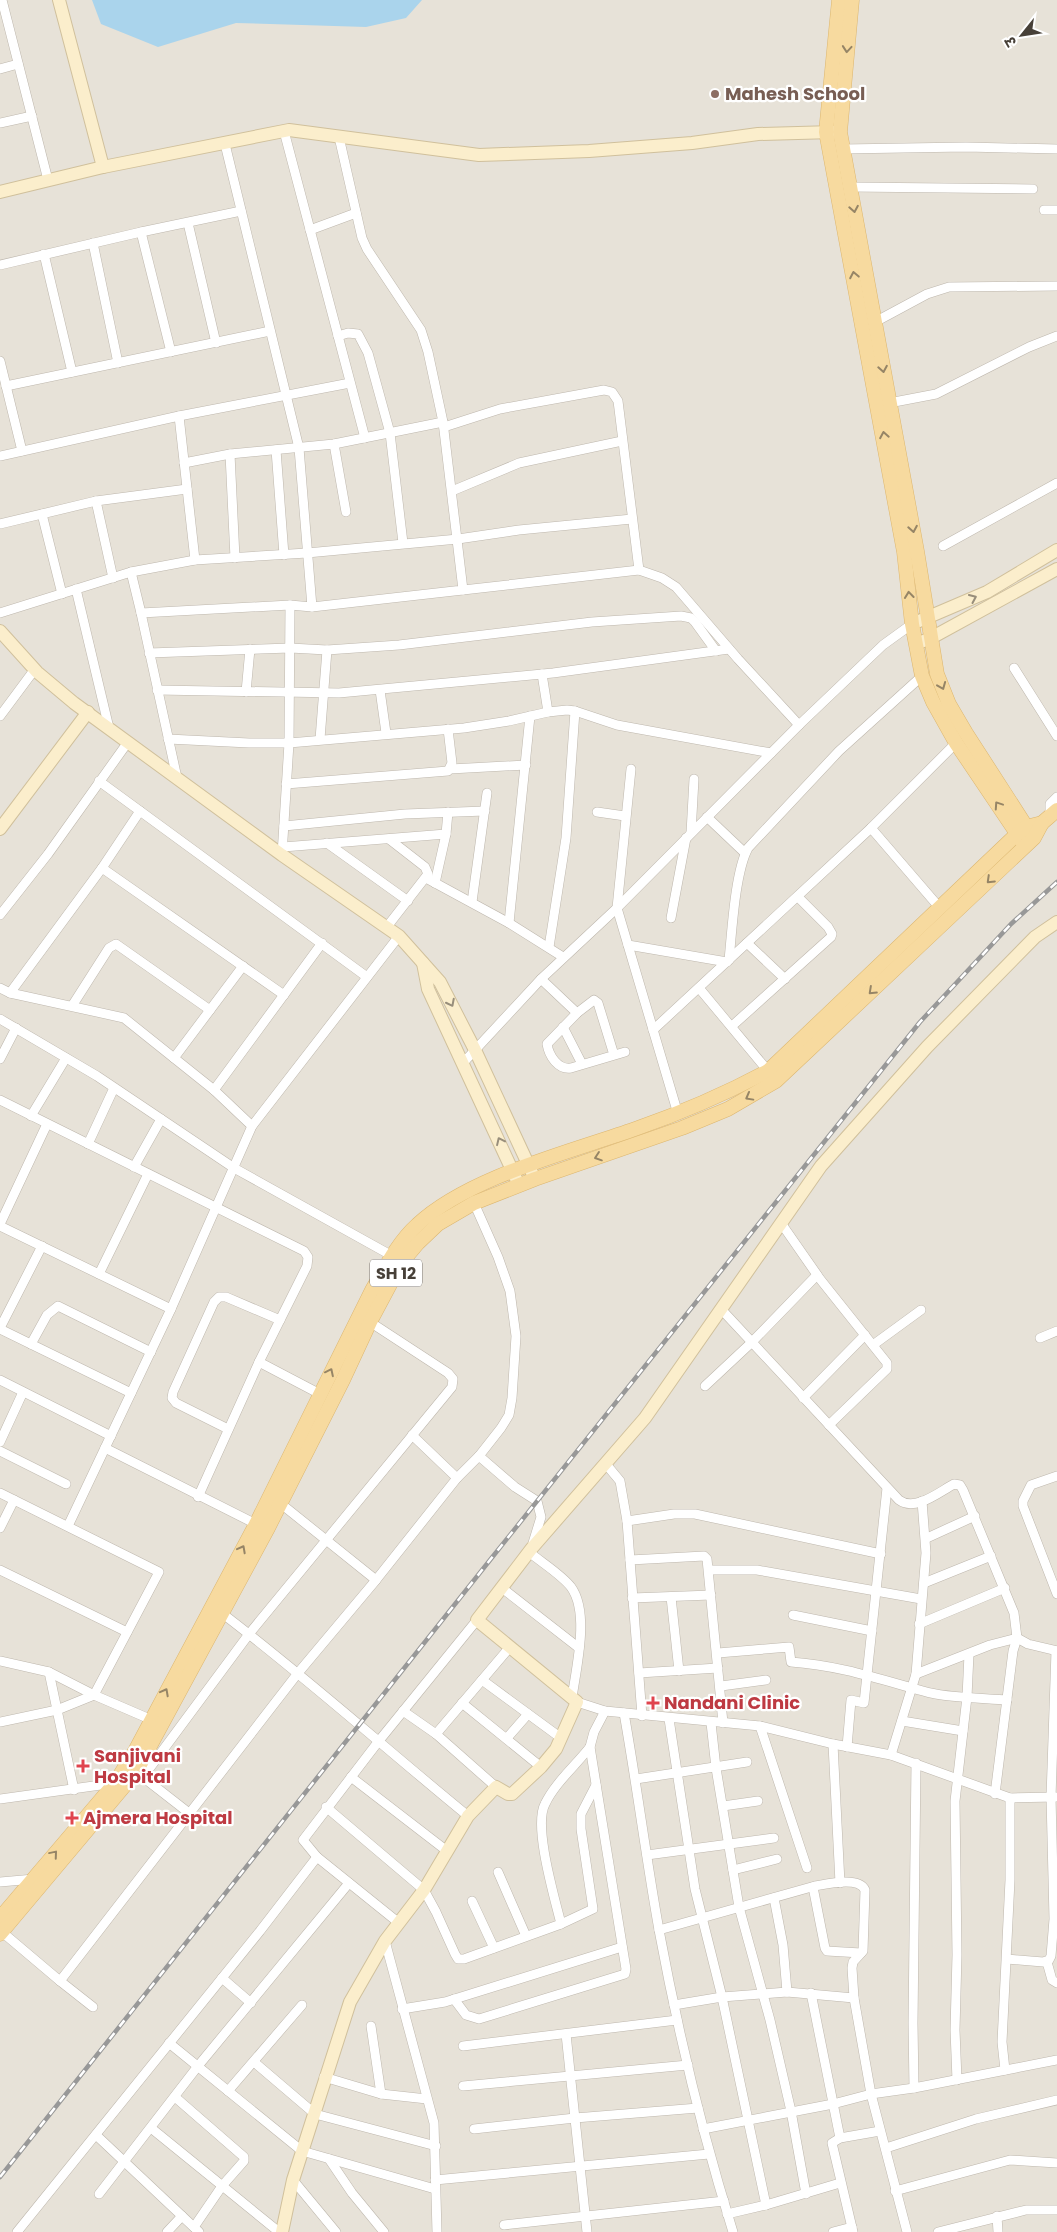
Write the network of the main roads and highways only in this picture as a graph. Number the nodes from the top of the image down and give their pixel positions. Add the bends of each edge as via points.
1 (839, 0) edge
2 (852, 0) edge
3 (833, 132) junction
4 (1051, 817) edge
5 (1026, 836) junction
6 (397, 1259) junction
7 (1, 1928) edge

1 - 3 main road
2 -> 3 main road
3 -> 5 main road via 843,149 937,674 949,704
5 -> 3 main road via 956,743 922,676
4 - 5 main road
5 -> 6 main road, SH 12 via 776,1081 728,1109 682,1128 474,1203 438,1224
5 - 6 main road, SH 12 via 939,907 768,1071 678,1114 479,1186 429,1214 416,1225
7 -> 6 main road, SH 12 via 34,1879 115,1782 152,1720 256,1524 358,1317
6 - 7 main road, SH 12 via 343,1380 140,1775

